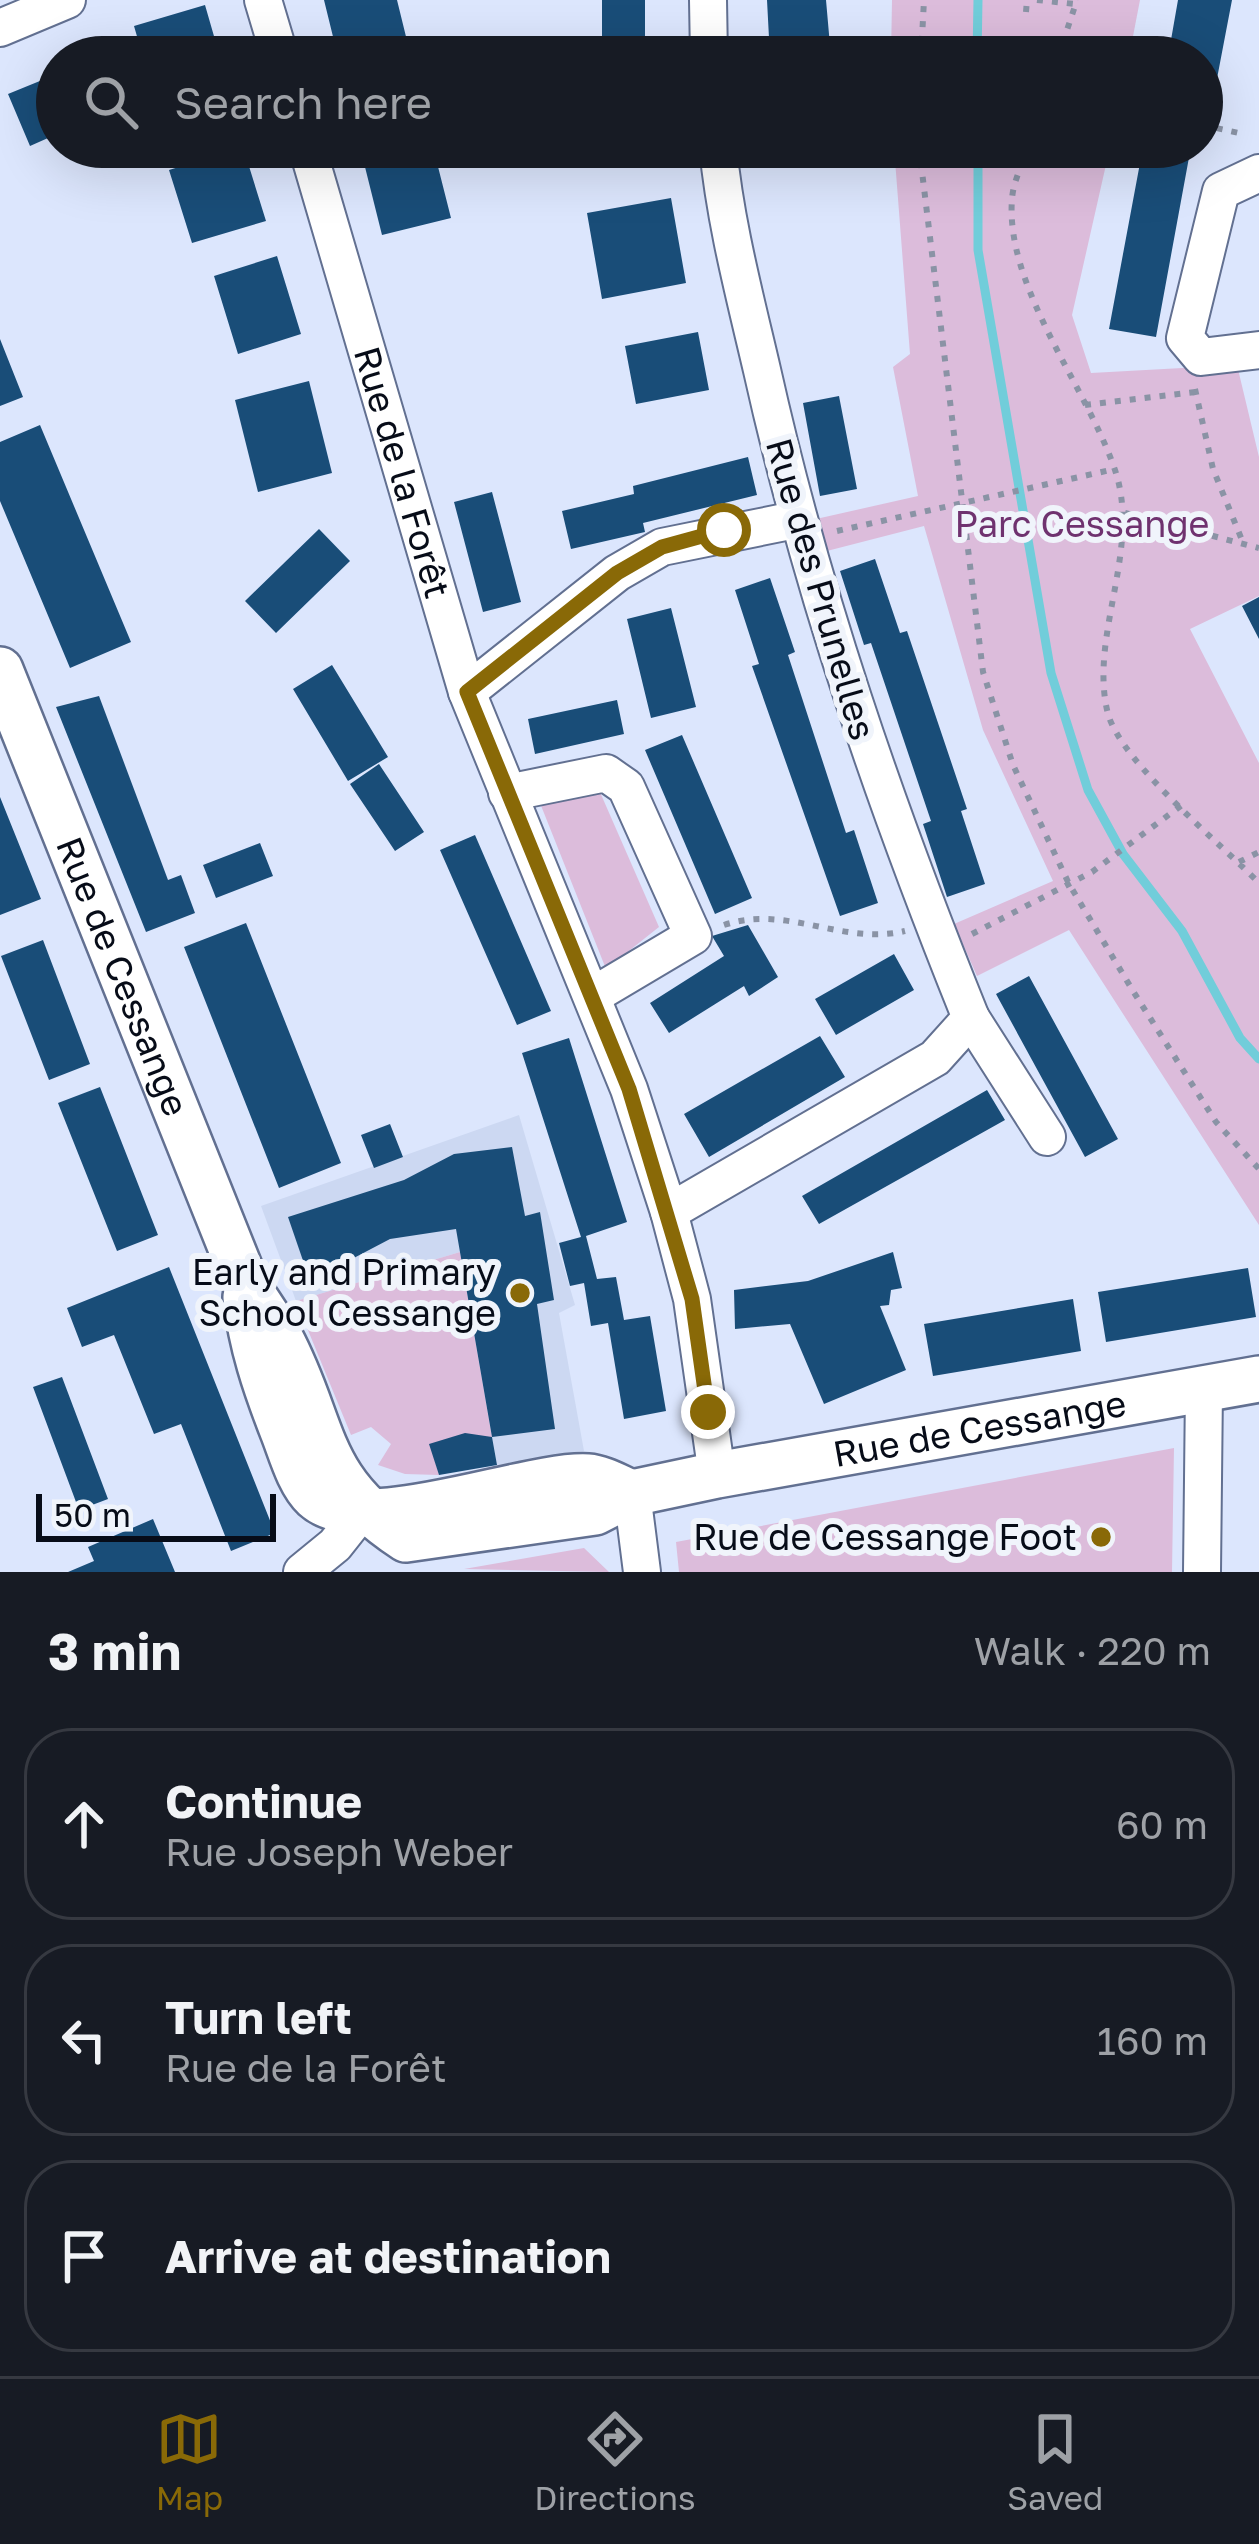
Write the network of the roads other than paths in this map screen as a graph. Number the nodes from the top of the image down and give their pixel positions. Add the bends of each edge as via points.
1 (67, 0) edge
2 (263, 0) edge
3 (708, 0) edge
4 (0, 28) edge
5 (274, 36) edge
6 (709, 36) edge
7 (313, 168) edge
8 (723, 168) edge
9 (1259, 170) edge
10 (1259, 203) edge
11 (1259, 350) edge
12 (805, 528) junction
13 (0, 670) edge
14 (467, 692) junction
15 (507, 793) junction
16 (592, 996) junction
17 (971, 1018) junction
18 (1047, 1137) dead end
19 (669, 1212) junction
20 (1259, 1379) edge
21 (1204, 1388) junction
22 (717, 1475) junction
23 (632, 1493) junction
24 (362, 1511) junction
25 (302, 1572) edge
26 (643, 1572) edge
27 (1202, 1572) edge

1 - 4 street
2 - 5 street
3 - 6 street
7 - 14 street, Rue de la Forêt
8 - 12 street, Rue des Prunelles
9 - 10 street
9 - 11 street via 1220,191 1185,338 1201,356
12 - 14 street via 662,547
12 - 17 street, Rue des Prunelles via 882,796
13 - 24 main road, Rue de Cessange via 244,1282 281,1340 327,1458
14 - 15 street, Rue de la Forêt
15 - 16 street, Rue de la Forêt
15 - 16 street via 606,773 626,787 693,936
16 - 19 street, Rue de la Forêt
17 - 18 street, Rue des Prunelles
17 - 19 street via 935,1058
19 - 22 street, Rue de la Forêt via 692,1299
20 - 21 main road, Rue de Cessange
21 - 22 main road, Rue de Cessange
21 - 27 street
22 - 23 main road, Rue de Cessange
23 - 24 main road, Rue de Cessange via 589,1477
23 - 26 street
24 - 25 street

